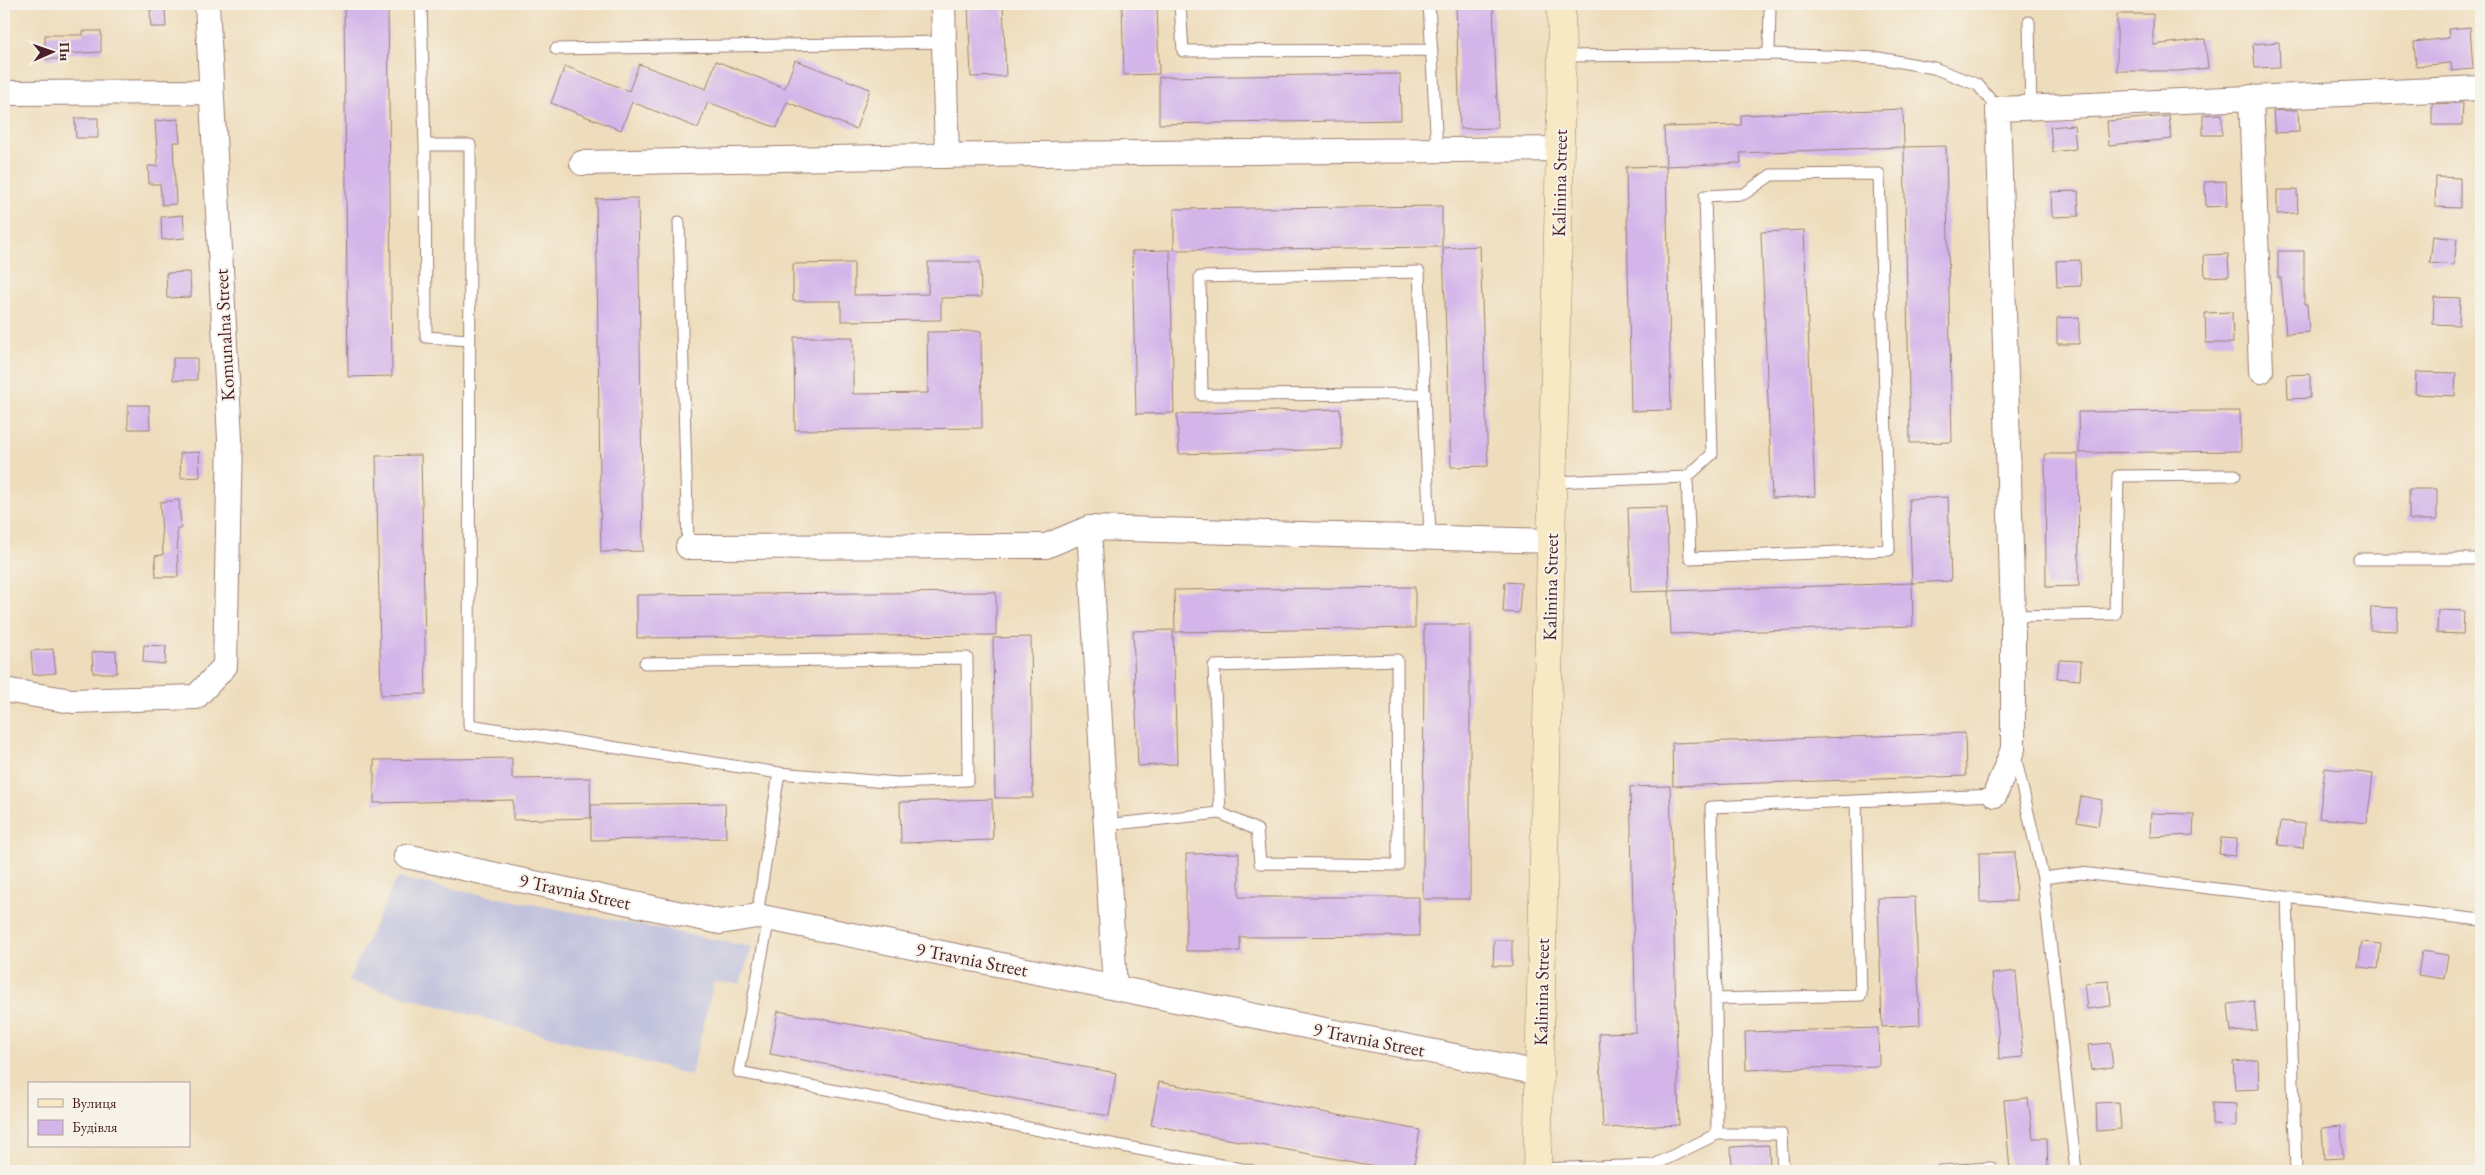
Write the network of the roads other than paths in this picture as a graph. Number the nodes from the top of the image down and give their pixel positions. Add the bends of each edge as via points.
1 (207, 4) edge
2 (420, 4) edge
3 (942, 4) edge
4 (1180, 4) edge
5 (1430, 4) edge
6 (1561, 4) edge
7 (1770, 4) edge
8 (2029, 22) dead end
9 (944, 42) junction
10 (556, 49) dead end
11 (1432, 50) junction
12 (1768, 54) junction
13 (1562, 56) junction
14 (2481, 88) edge
15 (210, 92) junction
16 (4, 93) edge
17 (2252, 97) junction
18 (1998, 109) junction
19 (2031, 109) junction
20 (426, 145) junction
21 (1559, 149) junction
22 (1437, 150) junction
23 (947, 156) junction
24 (582, 163) dead end
25 (679, 222) dead end
26 (470, 340) junction
27 (2261, 371) dead end
28 (1425, 394) junction
29 (2235, 475) dead end
30 (1687, 477) junction
31 (1552, 482) junction
32 (1089, 528) junction
33 (1430, 537) junction
34 (1551, 540) junction
35 (688, 547) joint
36 (2481, 558) edge
37 (2360, 559) dead end
38 (2013, 616) junction
39 (645, 663) dead end
40 (4, 690) edge
41 (2013, 749) junction
42 (779, 773) junction
43 (1995, 795) joint
44 (1856, 801) junction
45 (1220, 813) junction
46 (1105, 824) junction
47 (406, 856) dead end
48 (2043, 878) junction
49 (2287, 898) junction
50 (763, 917) junction
51 (2481, 920) edge
52 (1114, 988) junction
53 (1716, 999) junction
54 (1539, 1073) junction
55 (1718, 1134) junction
56 (1992, 1168) dead end
57 (1537, 1170) edge
58 (1252, 1171) edge
59 (1783, 1171) edge
60 (1940, 1171) edge
61 (2076, 1171) edge
62 (2296, 1171) edge

1 - 15 street, Komunalna Street
2 - 20 lane
3 - 9 street
4 - 11 lane via 1183,52
5 - 11 lane
6 - 13 street, Kalinina Street
7 - 12 lane
8 - 19 lane
9 - 10 lane
9 - 23 street
11 - 22 lane
12 - 13 lane
12 - 18 lane via 1879,58 1934,68 1978,85
13 - 21 street, Kalinina Street
14 - 17 street
15 - 16 street
15 - 40 street, Komunalna Street via 230,439 226,666 196,697 72,701
17 - 19 street
17 - 27 street
18 - 19 street
18 - 38 street
20 - 26 lane via 426,337
20 - 26 lane via 470,145
21 - 22 street
21 - 31 street, Kalinina Street
22 - 23 street
23 - 24 street
25 - 35 lane
26 - 42 lane via 469,725
28 - 28 lane via 1419,272 1200,277 1202,395
28 - 33 lane
29 - 38 lane via 2118,476 2115,614
30 - 30 lane via 1690,558 1889,550 1879,174 1771,175 1744,194 1705,196 1712,454
30 - 31 lane
31 - 34 street, Kalinina Street
32 - 33 street
32 - 35 street via 1046,546
32 - 46 street
33 - 34 street
34 - 54 street, Kalinina Street
36 - 37 lane
38 - 41 street
39 - 42 lane via 968,658 968,780 898,783
41 - 43 street
41 - 48 lane
42 - 50 lane
43 - 44 lane
44 - 53 lane via 1710,807
44 - 53 lane via 1861,995
45 - 45 lane via 1214,666 1397,660 1398,865 1260,863 1257,830
45 - 46 lane
46 - 52 street
47 - 50 street, 9 Travnia Street via 720,922
48 - 49 lane via 2080,873
48 - 61 lane
49 - 51 lane
49 - 62 lane
50 - 52 street, 9 Travnia Street
50 - 58 lane via 739,1072
52 - 54 street, 9 Travnia Street
53 - 55 lane
54 - 57 street, Kalinina Street
55 - 57 lane via 1654,1165
55 - 59 lane via 1781,1134
56 - 60 lane

